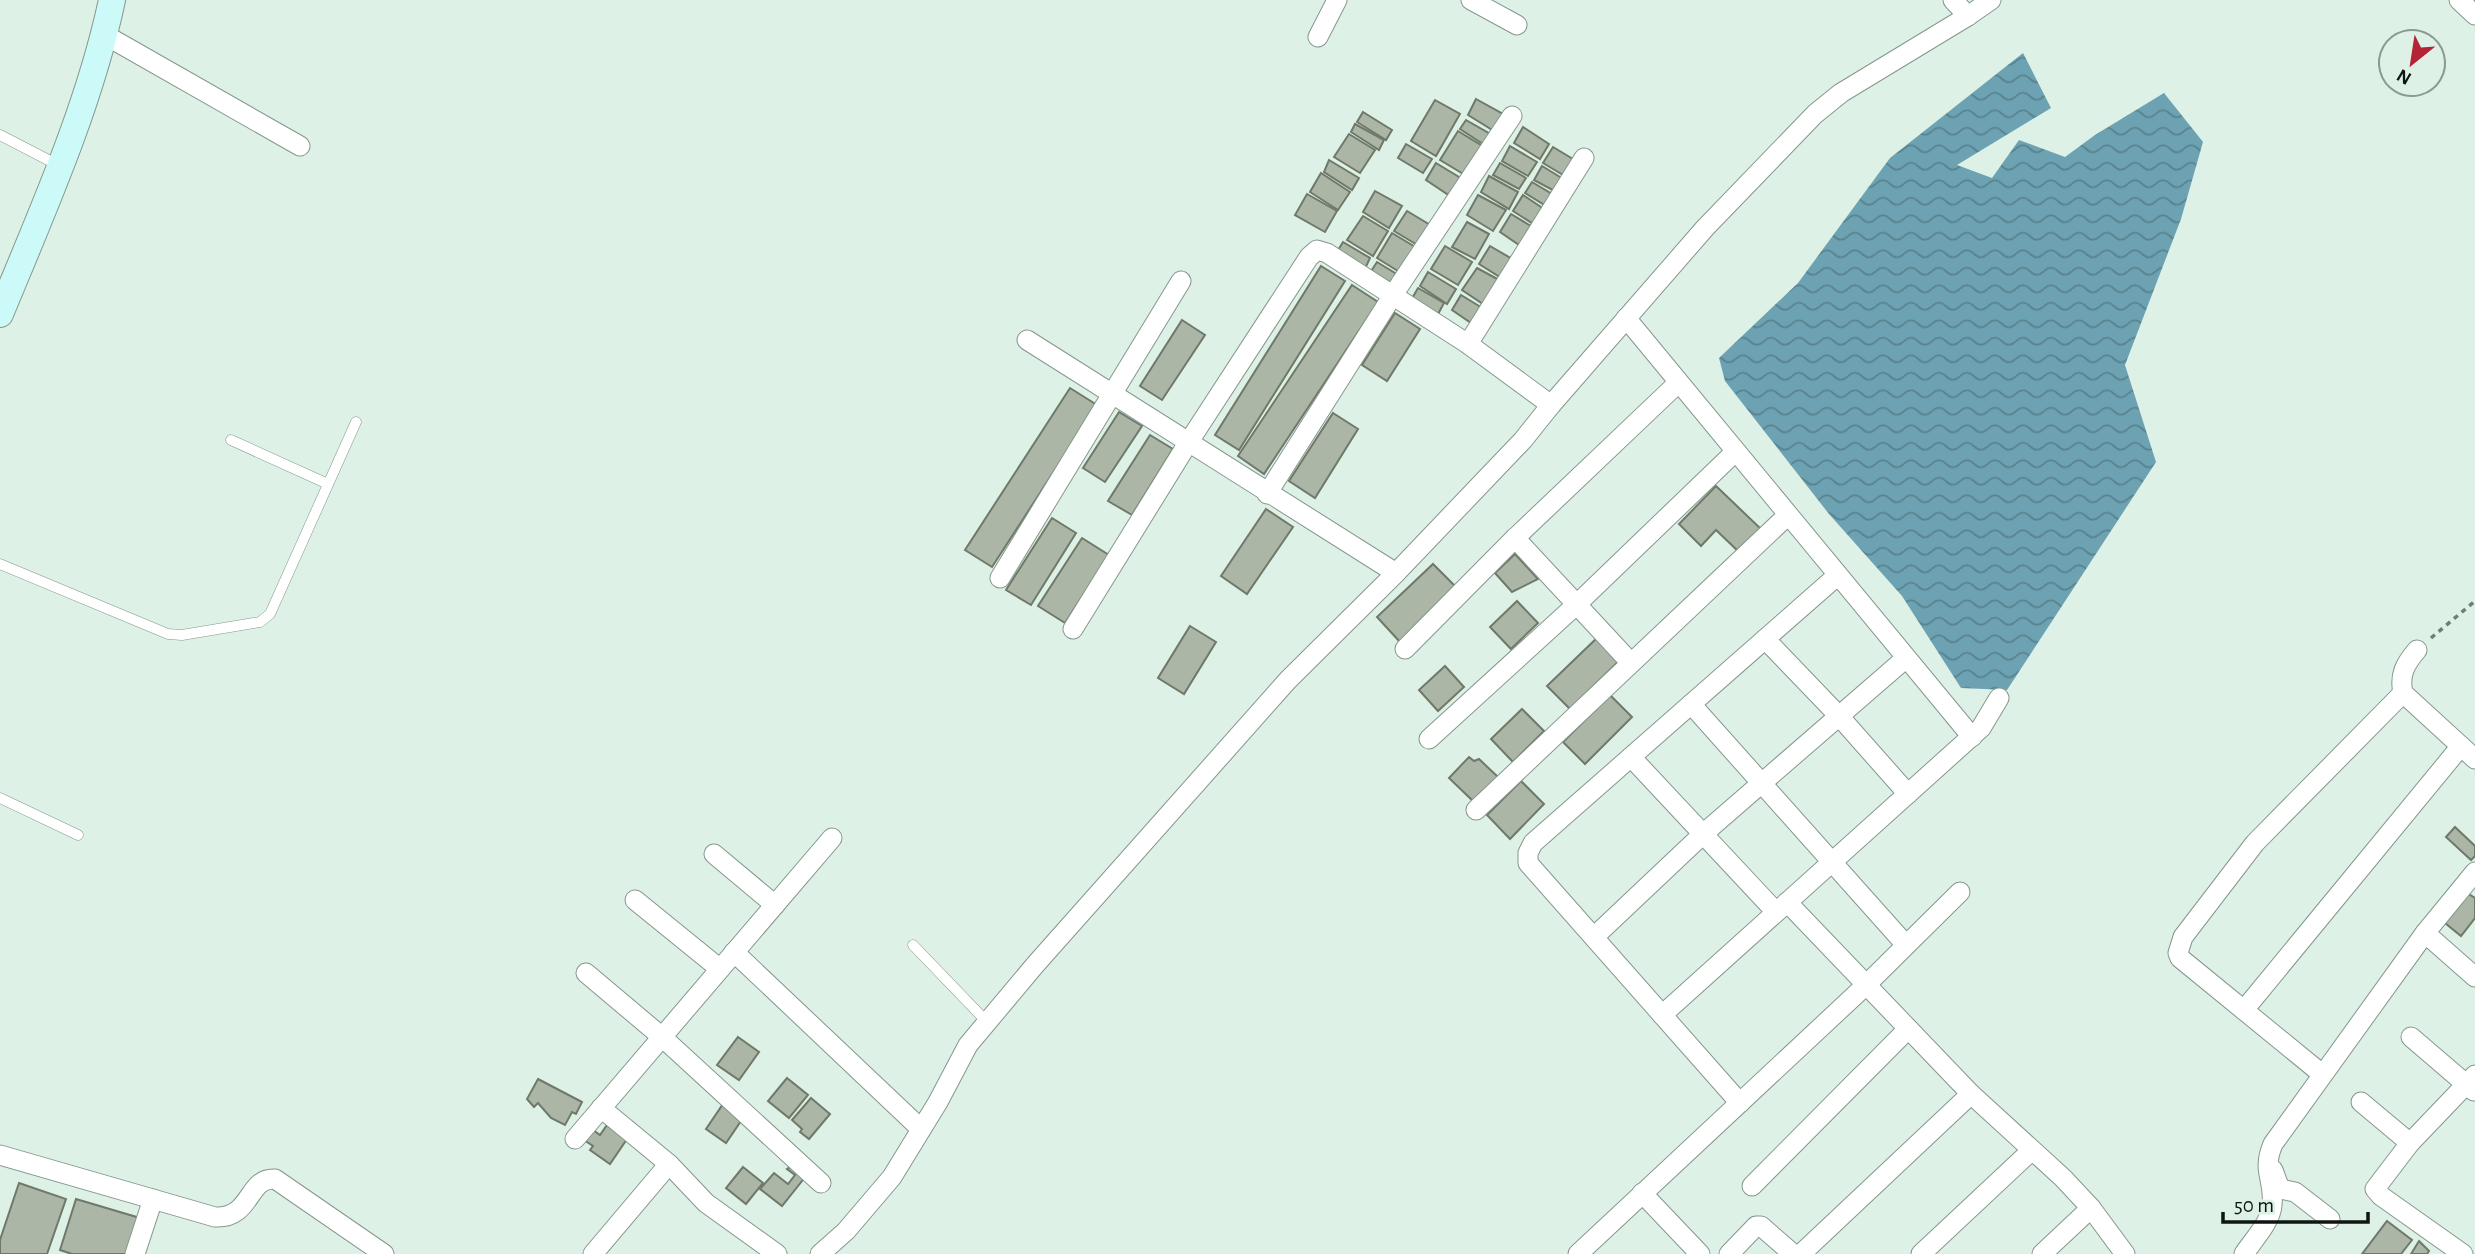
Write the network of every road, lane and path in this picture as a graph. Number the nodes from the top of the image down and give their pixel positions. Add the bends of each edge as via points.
1 (112, 0) edge
2 (1337, 0) edge
3 (1471, 0) edge
4 (1953, 0) edge
5 (1991, 0) edge
6 (2459, 0) edge
7 (2475, 15) edge
8 (1969, 16) junction
9 (1517, 25) dead end
10 (105, 35) junction
11 (1318, 37) dead end
12 (1512, 116) dead end
13 (0, 135) edge
14 (299, 146) dead end
15 (1584, 158) dead end
16 (60, 166) junction
17 (1181, 281) dead end
18 (1393, 295) junction
19 (0, 314) edge
20 (1626, 318) junction
21 (1027, 340) dead end
22 (1468, 344) junction
23 (1678, 383) junction
24 (1111, 394) junction
25 (1550, 405) junction
26 (356, 422) dead end
27 (231, 440) dead end
28 (1188, 443) junction
29 (1735, 452) junction
30 (328, 484) junction
31 (1267, 494) junction
32 (1788, 515) junction
33 (1515, 538) junction
34 (0, 564) edge
35 (1396, 573) junction
36 (1838, 575) junction
37 (1000, 578) dead end
38 (2475, 601) edge
39 (1576, 605) junction
40 (1073, 629) dead end
41 (1765, 639) junction
42 (1405, 649) dead end
43 (2417, 650) joint
44 (1906, 658) junction
45 (1631, 663) junction
46 (2403, 693) junction
47 (1999, 698) dead end
48 (1691, 704) junction
49 (1839, 716) junction
50 (1972, 737) junction
51 (1429, 739) dead end
52 (2468, 752) edge
53 (1631, 757) junction
54 (1762, 783) junction
55 (1908, 794) junction
56 (0, 798) edge
57 (1476, 810) dead end
58 (1703, 834) junction
59 (78, 835) dead end
60 (832, 838) dead end
61 (714, 854) dead end
62 (1832, 862) junction
63 (2475, 872) edge
64 (1960, 892) dead end
65 (635, 900) dead end
66 (775, 905) junction
67 (1782, 907) junction
68 (2424, 933) junction
69 (1594, 937) junction
70 (913, 945) dead end
71 (1906, 945) junction
72 (734, 953) junction
73 (720, 969) junction
74 (586, 973) dead end
75 (2475, 978) edge
76 (1866, 985) junction
77 (2244, 1010) junction
78 (1662, 1015) junction
79 (987, 1022) junction
80 (1908, 1029) junction
81 (662, 1037) junction
82 (2411, 1037) dead end
83 (2322, 1074) junction
84 (2472, 1084) edge
85 (1971, 1094) junction
86 (2361, 1102) dead end
87 (1740, 1103) junction
88 (601, 1108) junction
89 (921, 1129) junction
90 (575, 1139) dead end
91 (2410, 1143) junction
92 (2031, 1151) junction
93 (0, 1155) edge
94 (2267, 1157) junction
95 (669, 1164) junction
96 (821, 1183) dead end
97 (1752, 1186) dead end
98 (1642, 1194) junction
99 (153, 1199) junction
100 (2091, 1208) junction
101 (2330, 1219) dead end
102 (380, 1253) edge
103 (2123, 1253) edge
104 (135, 1254) edge
105 (593, 1254) edge
106 (777, 1254) edge
107 (820, 1254) edge
108 (1578, 1254) edge
109 (1700, 1254) edge
110 (1729, 1254) edge
111 (1793, 1254) edge
112 (1801, 1254) edge
113 (1921, 1254) edge
114 (2042, 1254) edge
115 (2244, 1254) edge
116 (2463, 1254) edge

1 - 10 main road
2 - 11 street
3 - 9 street
4 - 8 street
5 - 8 street
6 - 7 street
8 - 20 street via 1863,78 1815,114
10 - 14 street
10 - 16 main road
12 - 18 street
13 - 16 lane
15 - 22 street
16 - 19 main road
17 - 24 street
18 - 22 street
18 - 28 street via 1317,250
18 - 31 street
20 - 23 street
20 - 25 street
21 - 24 street
22 - 25 street
23 - 29 street
23 - 33 street
24 - 28 street
24 - 37 street
25 - 35 street via 1523,440
26 - 30 lane
27 - 30 lane
28 - 31 street
28 - 40 street
29 - 32 street
29 - 39 street
30 - 34 lane via 270,614 260,622 168,634
31 - 35 street
32 - 36 street
32 - 45 street
33 - 39 street
33 - 42 street
35 - 79 street via 1288,680
36 - 41 street
36 - 44 street
38 - 43 path
39 - 45 street
39 - 51 street
41 - 48 street
41 - 49 street
43 - 46 street via 2401,675
44 - 49 street
44 - 50 street
45 - 57 street
46 - 52 street
46 - 77 street via 2255,843 2183,937 2180,958
47 - 50 street
48 - 53 street
48 - 54 street
49 - 54 street
49 - 55 street
50 - 55 street
52 - 77 street
53 - 58 street
53 - 69 street via 1533,843 1528,853 1528,863
54 - 58 street
54 - 62 street
55 - 62 street
56 - 59 lane
58 - 67 street
58 - 69 street
60 - 66 street
61 - 66 street
62 - 67 street
62 - 71 street
63 - 68 street
64 - 71 street
65 - 73 street
66 - 72 street
67 - 76 street
67 - 78 street
68 - 75 street
68 - 83 street
69 - 78 street
70 - 79 lane
71 - 76 street
72 - 73 street
72 - 89 street
73 - 81 street
74 - 81 street
76 - 80 street
76 - 87 street
77 - 83 street
78 - 87 street
79 - 89 street via 968,1045
80 - 85 street
80 - 97 street
81 - 88 street
81 - 96 street
82 - 84 street
83 - 94 street
84 - 91 street
85 - 92 street
85 - 112 street
86 - 91 street
87 - 98 street
88 - 90 street
88 - 95 street
89 - 107 street via 892,1177
91 - 116 street via 2375,1189
92 - 100 street
92 - 113 street
93 - 99 street
94 - 101 street via 2280,1189 2295,1192
94 - 115 street via 2273,1206
95 - 105 street
95 - 106 street via 706,1203
98 - 108 street
98 - 109 street
99 - 102 street via 227,1218 260,1183 275,1179
99 - 104 street
100 - 103 street
100 - 114 street
110 - 111 street via 1761,1226

